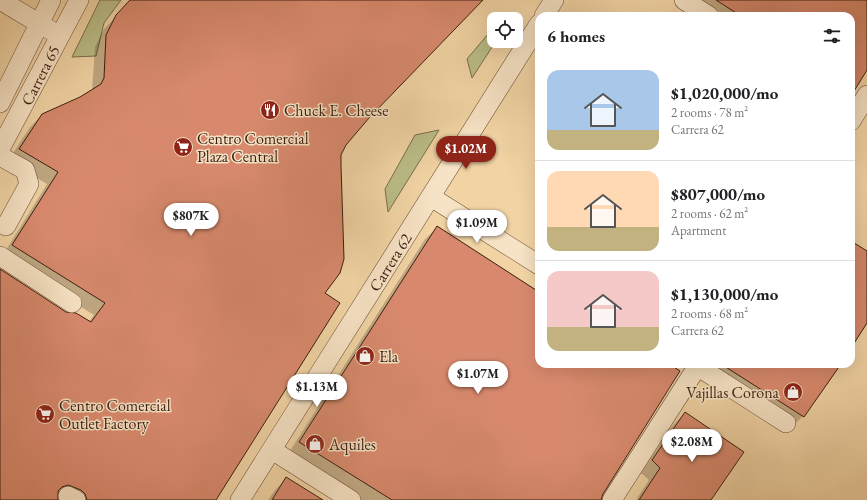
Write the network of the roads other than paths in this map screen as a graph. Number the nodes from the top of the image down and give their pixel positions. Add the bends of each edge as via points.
1 (0, 0) edge
2 (51, 0) edge
3 (79, 0) edge
4 (554, 0) edge
5 (684, 0) edge
6 (546, 12) edge
7 (703, 12) edge
8 (39, 24) junction
9 (535, 30) edge
10 (60, 36) junction
11 (0, 103) edge
12 (6, 128) edge
13 (0, 149) edge
14 (0, 156) edge
15 (431, 197) junction
16 (6, 226) dead end
17 (0, 256) edge
18 (535, 262) edge
19 (72, 303) dead end
20 (695, 368) edge
21 (702, 368) edge
22 (786, 422) dead end
23 (272, 450) junction
24 (240, 500) edge
25 (351, 500) edge
26 (612, 500) edge

1 - 8 street
2 - 8 street, Carrera 65
3 - 10 street, Carrera 65
4 - 6 street
5 - 7 street
8 - 10 street
8 - 11 street, Carrera 65
9 - 15 street, Carrera 62
10 - 12 street, Carrera 65
12 - 13 street, Carrera 65
14 - 16 street via 25,170 29,184
15 - 18 street
15 - 23 street, Carrera 62
17 - 19 street
20 - 26 street
21 - 22 street
23 - 24 street, Carrera 62
23 - 25 street

